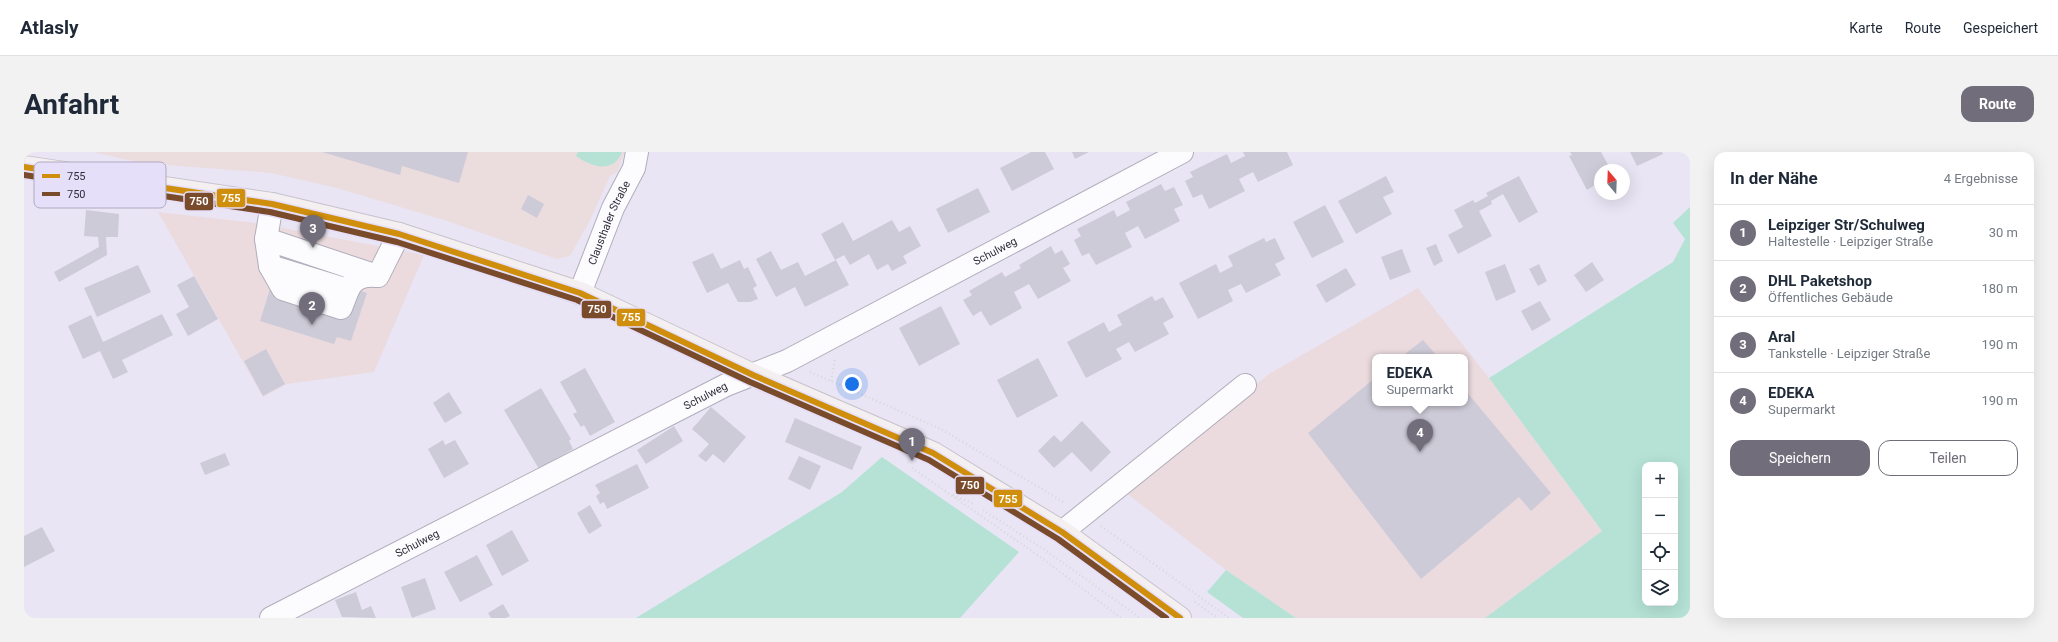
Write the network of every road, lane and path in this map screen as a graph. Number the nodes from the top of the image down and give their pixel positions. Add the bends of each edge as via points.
1 (637, 152) edge
2 (1182, 152) edge
3 (24, 167) edge
4 (34, 168) edge
5 (166, 188) edge
6 (272, 204) junction
7 (399, 234) junction
8 (266, 239) junction
9 (378, 276) junction
10 (580, 293) junction
11 (753, 375) junction
12 (1245, 385) dead end
13 (908, 466) dead end
14 (945, 491) junction
15 (1062, 532) junction
16 (271, 618) edge
17 (1121, 618) edge
18 (1140, 618) edge
19 (1180, 618) edge

1 - 10 street, Clausthaler Straße via 634,168 613,208
2 - 11 street, Schulweg via 787,361
3 - 4 main road
5 - 6 main road
6 - 7 main road
6 - 8 street
7 - 9 street
7 - 10 main road
8 - 9 street
8 - 9 street via 270,266 283,289 341,308 351,283 359,277
10 - 11 main road
11 - 15 main road via 921,448
11 - 16 street, Schulweg via 726,385
12 - 15 street
13 - 14 path
14 - 17 path via 1039,556
14 - 18 path via 974,504
15 - 19 main road

